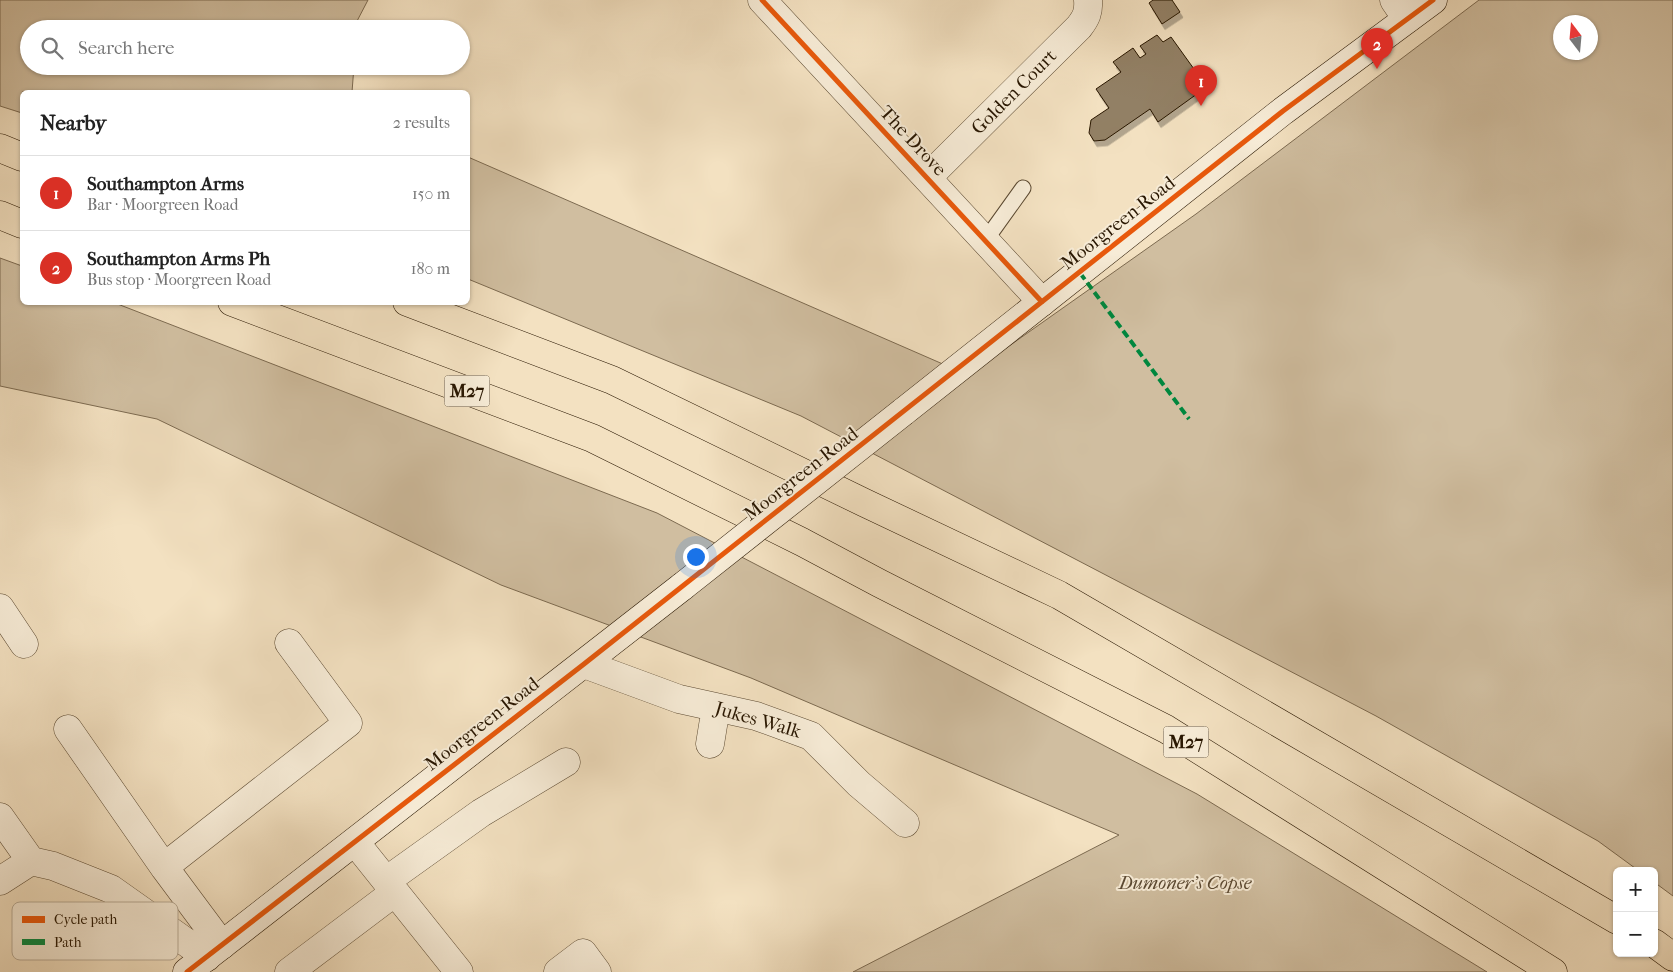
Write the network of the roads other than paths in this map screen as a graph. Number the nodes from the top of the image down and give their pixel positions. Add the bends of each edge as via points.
1 (762, 0) edge
2 (1088, 0) edge
3 (1433, 0) edge
4 (1400, 9) edge
5 (0, 148) edge
6 (20, 156) edge
7 (927, 178) junction
8 (1023, 188) dead end
9 (0, 215) edge
10 (20, 223) edge
11 (985, 241) junction
12 (1042, 302) junction
13 (240, 305) edge
14 (415, 305) edge
15 (0, 608) edge
16 (289, 643) dead end
17 (24, 644) dead end
18 (584, 664) junction
19 (716, 707) junction
20 (68, 729) dead end
21 (710, 744) dead end
22 (566, 762) dead end
23 (0, 817) edge
24 (905, 823) dead end
25 (355, 842) junction
26 (31, 861) junction
27 (164, 867) junction
28 (0, 881) edge
29 (391, 887) junction
30 (128, 902) edge
31 (1613, 918) edge
32 (178, 938) edge
33 (1658, 946) edge
34 (1673, 956) edge
35 (205, 958) edge
36 (445, 967) edge
37 (289, 972) edge
38 (558, 972) edge
39 (597, 972) edge
40 (1553, 972) edge

1 - 7 street, The Drove
2 - 7 street, Golden Court via 1089,9 1079,27
3 - 4 street, Moorgreen Road
4 - 12 street, Moorgreen Road via 1283,111
5 - 6 highway
7 - 11 street, The Drove
8 - 11 lane
9 - 10 highway
11 - 12 street, The Drove
12 - 18 street, Moorgreen Road, bridge
13 - 40 highway, M27 via 592,438 802,542 1166,729
14 - 31 highway via 612,380 1059,595
15 - 17 street
16 - 27 street via 348,723
18 - 19 street, Jukes Walk via 679,699
18 - 25 street, Moorgreen Road
19 - 21 street
19 - 24 street, Jukes Walk via 756,716 812,736 859,784
20 - 27 street
22 - 29 street via 481,813
23 - 26 street
25 - 29 street
25 - 35 street, Moorgreen Road
26 - 28 street
26 - 30 street via 53,866 110,889
27 - 35 street
29 - 36 street
29 - 37 street
32 - 35 street
33 - 34 highway
38 - 39 street via 583,953

